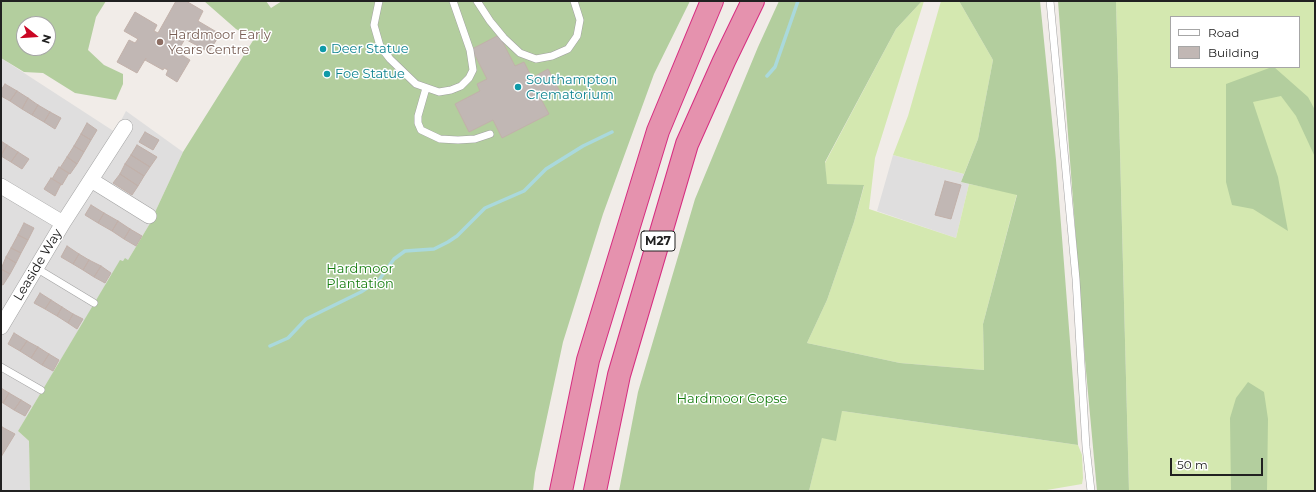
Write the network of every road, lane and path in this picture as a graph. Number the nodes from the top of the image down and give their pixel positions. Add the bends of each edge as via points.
1 (379, 1) edge
2 (453, 1) edge
3 (477, 1) edge
4 (574, 1) edge
5 (753, 1) edge
6 (1050, 1) edge
7 (711, 3) edge
8 (426, 88) junction
9 (125, 127) dead end
10 (490, 134) dead end
11 (91, 180) junction
12 (1, 186) edge
13 (149, 216) dead end
14 (63, 223) junction
15 (36, 268) junction
16 (94, 303) dead end
17 (1, 327) edge
18 (1, 367) edge
19 (41, 390) dead end
20 (561, 491) edge
21 (595, 491) edge
22 (1091, 491) edge

1 - 8 lane via 374,25 380,46 416,84
2 - 8 lane via 470,50 473,70 469,78 451,90 439,92
3 - 4 lane via 504,38 520,53 536,59 568,49 578,36 580,20
5 - 21 highway, M27 via 687,144 619,375
6 - 22 lane via 1076,279
7 - 20 highway, M27 via 658,132 588,360
8 - 10 lane via 418,116 421,130 440,139 475,139
9 - 11 street, Leaside Way
11 - 13 street
11 - 14 street, Leaside Way
12 - 14 street, Leaside Way
14 - 15 street, Leaside Way
15 - 16 lane
15 - 17 street, Leaside Way
18 - 19 lane

